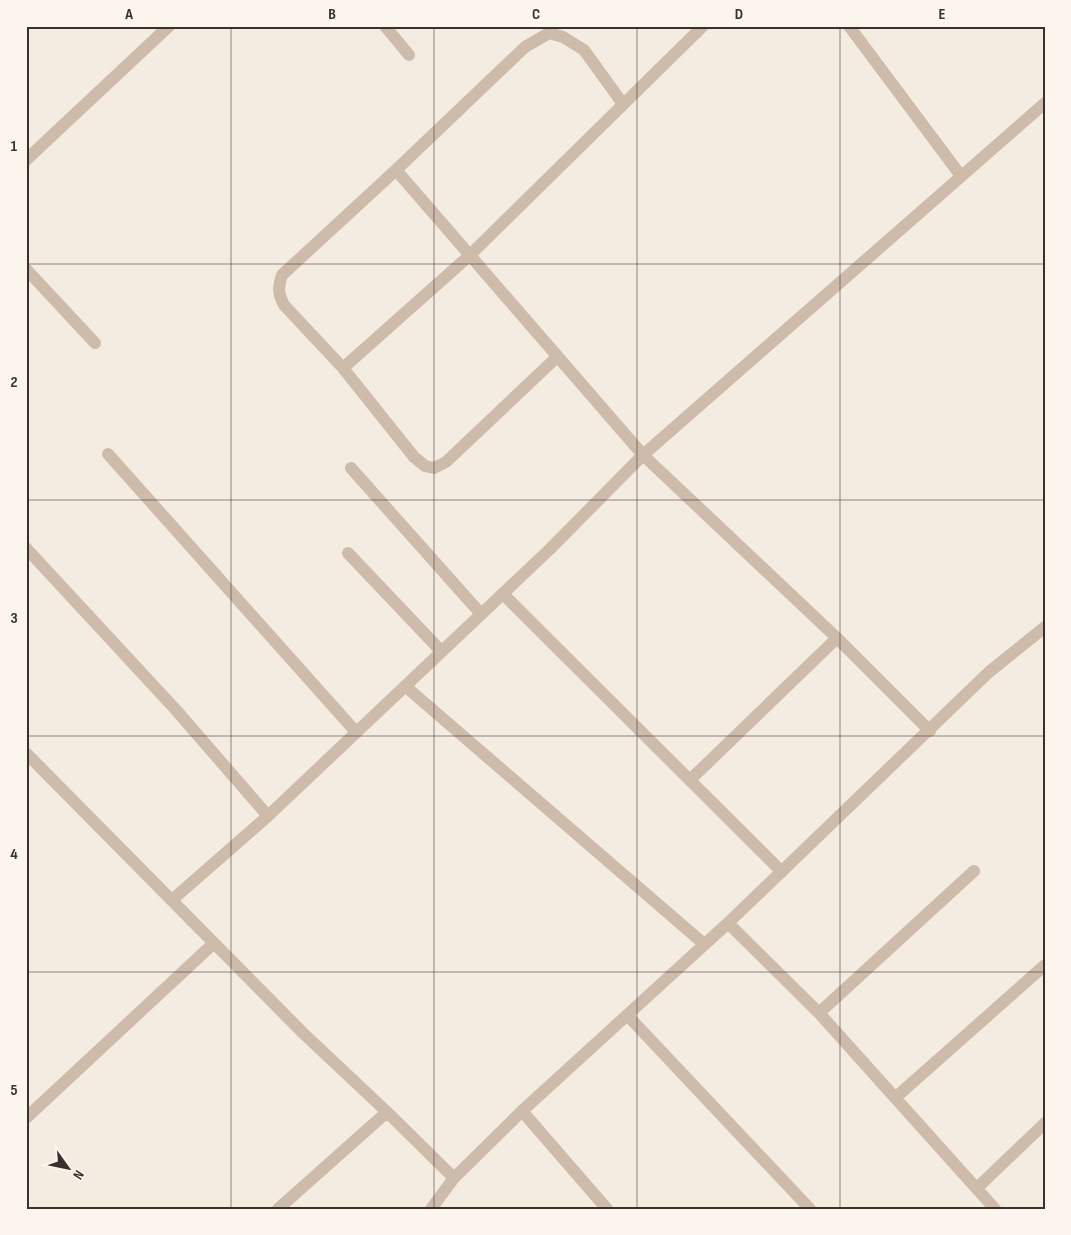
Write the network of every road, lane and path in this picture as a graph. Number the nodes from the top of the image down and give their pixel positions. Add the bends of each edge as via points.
1 (169, 26) edge
2 (384, 26) edge
3 (703, 26) edge
4 (849, 26) edge
5 (409, 54) dead end
6 (1045, 103) edge
7 (623, 104) junction
8 (26, 160) edge
9 (396, 170) junction
10 (961, 176) junction
11 (469, 256) junction
12 (26, 269) edge
13 (95, 343) dead end
14 (557, 357) junction
15 (343, 368) junction
16 (108, 454) dead end
17 (643, 455) junction
18 (351, 468) dead end
19 (26, 548) edge
20 (348, 553) dead end
21 (503, 594) junction
22 (481, 614) junction
23 (1045, 627) edge
24 (837, 638) junction
25 (441, 651) junction
26 (404, 686) junction
27 (930, 731) junction
28 (356, 732) junction
29 (26, 753) edge
30 (690, 780) junction
31 (268, 816) junction
32 (974, 871) dead end
33 (782, 872) junction
34 (172, 900) junction
35 (728, 923) junction
36 (214, 943) junction
37 (704, 944) junction
38 (1045, 965) edge
39 (819, 1013) junction
40 (628, 1016) junction
41 (895, 1098) junction
42 (522, 1111) junction
43 (387, 1112) junction
44 (26, 1118) edge
45 (1045, 1123) edge
46 (454, 1178) junction
47 (976, 1188) junction
48 (278, 1209) edge
49 (431, 1209) edge
50 (607, 1209) edge
51 (810, 1209) edge
52 (995, 1209) edge

1 - 8 street
2 - 5 street
3 - 7 street
4 - 10 street
6 - 10 street
7 - 9 street via 584,50 563,37 549,33 525,47
7 - 11 street
9 - 11 street
9 - 15 street via 282,275 278,286 284,305
10 - 17 street
11 - 14 street
11 - 15 street
12 - 13 street
14 - 15 street via 446,462 434,468 425,466 414,457
14 - 17 street
16 - 28 street
17 - 21 street
17 - 24 street
18 - 22 street
19 - 31 street via 176,710
20 - 25 street
21 - 22 street
21 - 30 street
22 - 25 street
23 - 27 street via 990,672
24 - 27 street
24 - 30 street
25 - 26 street
26 - 28 street
26 - 37 street
27 - 33 street
28 - 31 street
29 - 34 street
30 - 33 street
31 - 34 street
32 - 39 street
33 - 35 street
34 - 36 street
35 - 37 street
35 - 39 street
36 - 43 street
36 - 44 street
37 - 40 street
38 - 41 street
39 - 41 street
40 - 42 street
40 - 51 street
41 - 47 street
42 - 46 street
42 - 50 street
43 - 46 street
43 - 48 street
45 - 47 street
46 - 49 street
47 - 52 street

